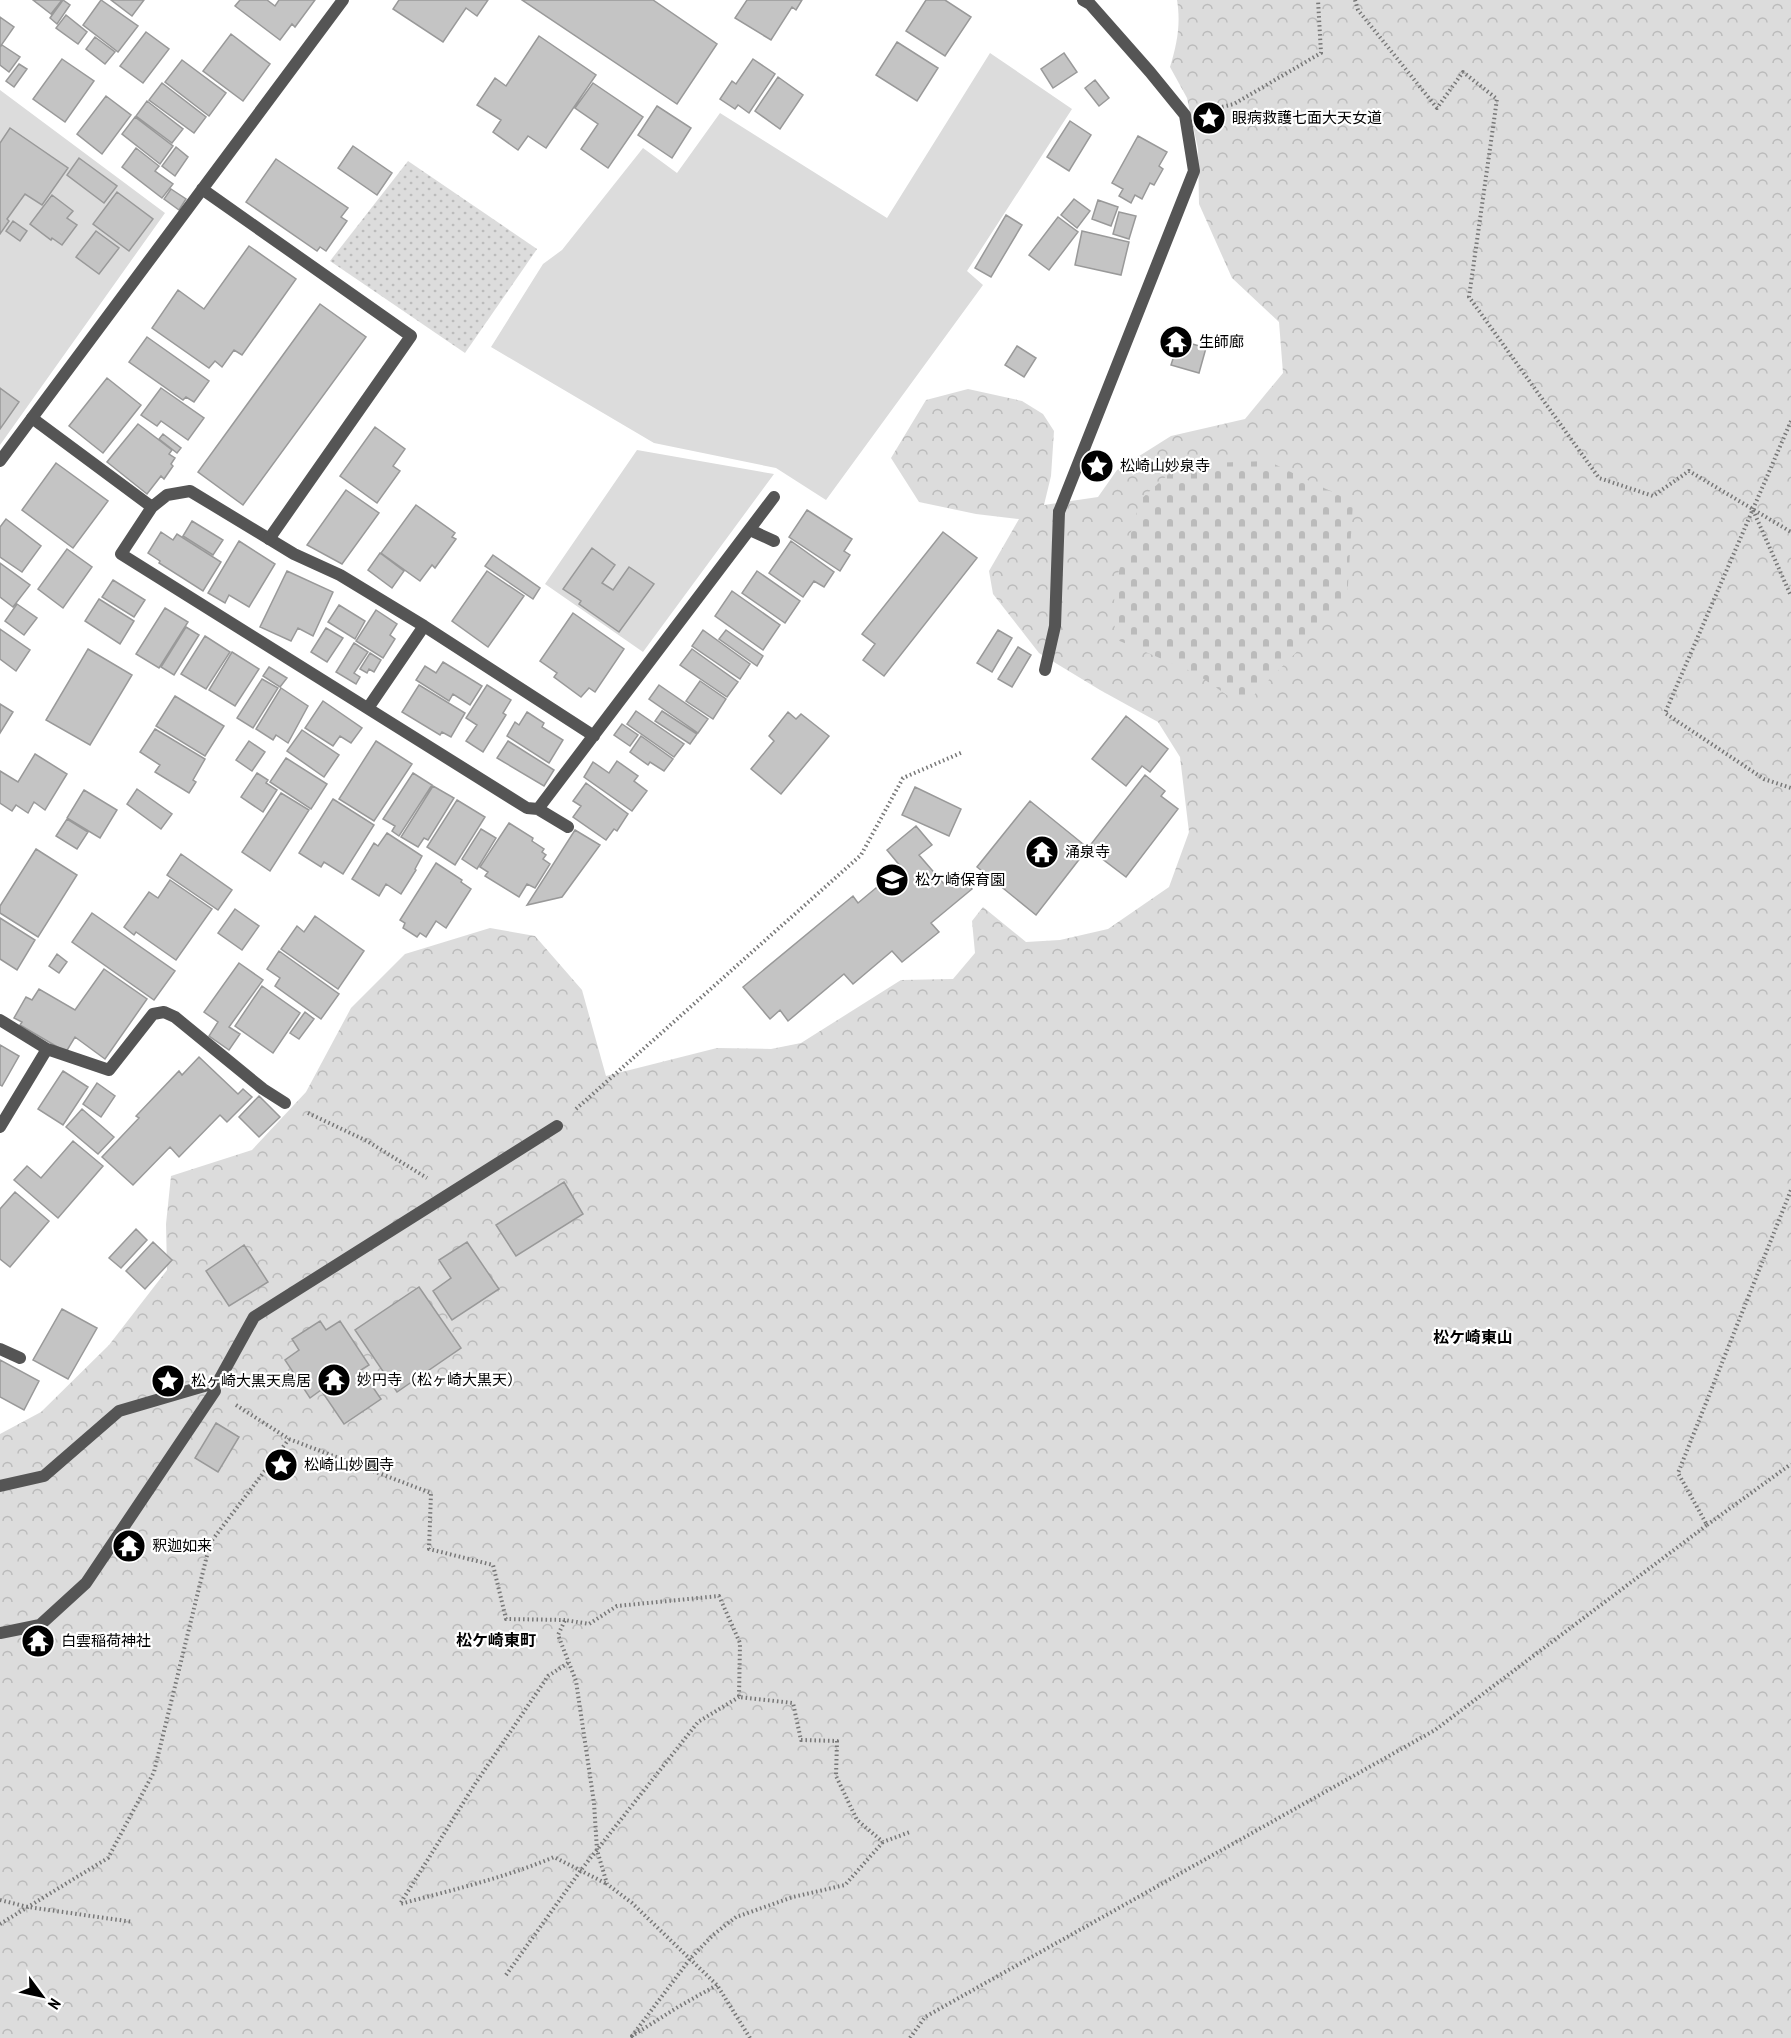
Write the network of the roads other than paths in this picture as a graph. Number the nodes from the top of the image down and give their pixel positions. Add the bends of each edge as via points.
1 (343, 0) edge
2 (1083, 0) edge
3 (202, 189) junction
4 (32, 418) junction
5 (0, 461) edge
6 (774, 497) dead end
7 (152, 507) junction
8 (750, 530) junction
9 (269, 539) junction
10 (774, 541) dead end
11 (424, 626) junction
12 (1045, 670) dead end
13 (368, 708) junction
14 (594, 736) junction
15 (538, 809) junction
16 (568, 827) dead end
17 (0, 1020) edge
18 (47, 1050) junction
19 (285, 1103) road end
20 (557, 1126) road end
21 (0, 1127) edge
22 (0, 1349) edge
23 (20, 1358) dead end
24 (215, 1390) road end
25 (0, 1486) edge
26 (0, 1633) edge

1 - 3 street
2 - 12 street via 1185,115 1194,171 1059,512 1055,626
3 - 4 street
3 - 9 street via 411,336
4 - 5 street
4 - 7 street
6 - 8 street
7 - 9 street via 167,495 190,491
7 - 13 street via 121,554
8 - 10 street
8 - 14 street
9 - 11 street via 340,575
11 - 13 street
11 - 14 street
13 - 15 street via 527,808
14 - 15 street
15 - 16 street
17 - 18 street
18 - 19 street via 109,1070 153,1014 164,1012
18 - 21 street
20 - 25 street via 254,1317 218,1382 119,1411 44,1476
22 - 23 street
24 - 26 street via 86,1583 40,1626

